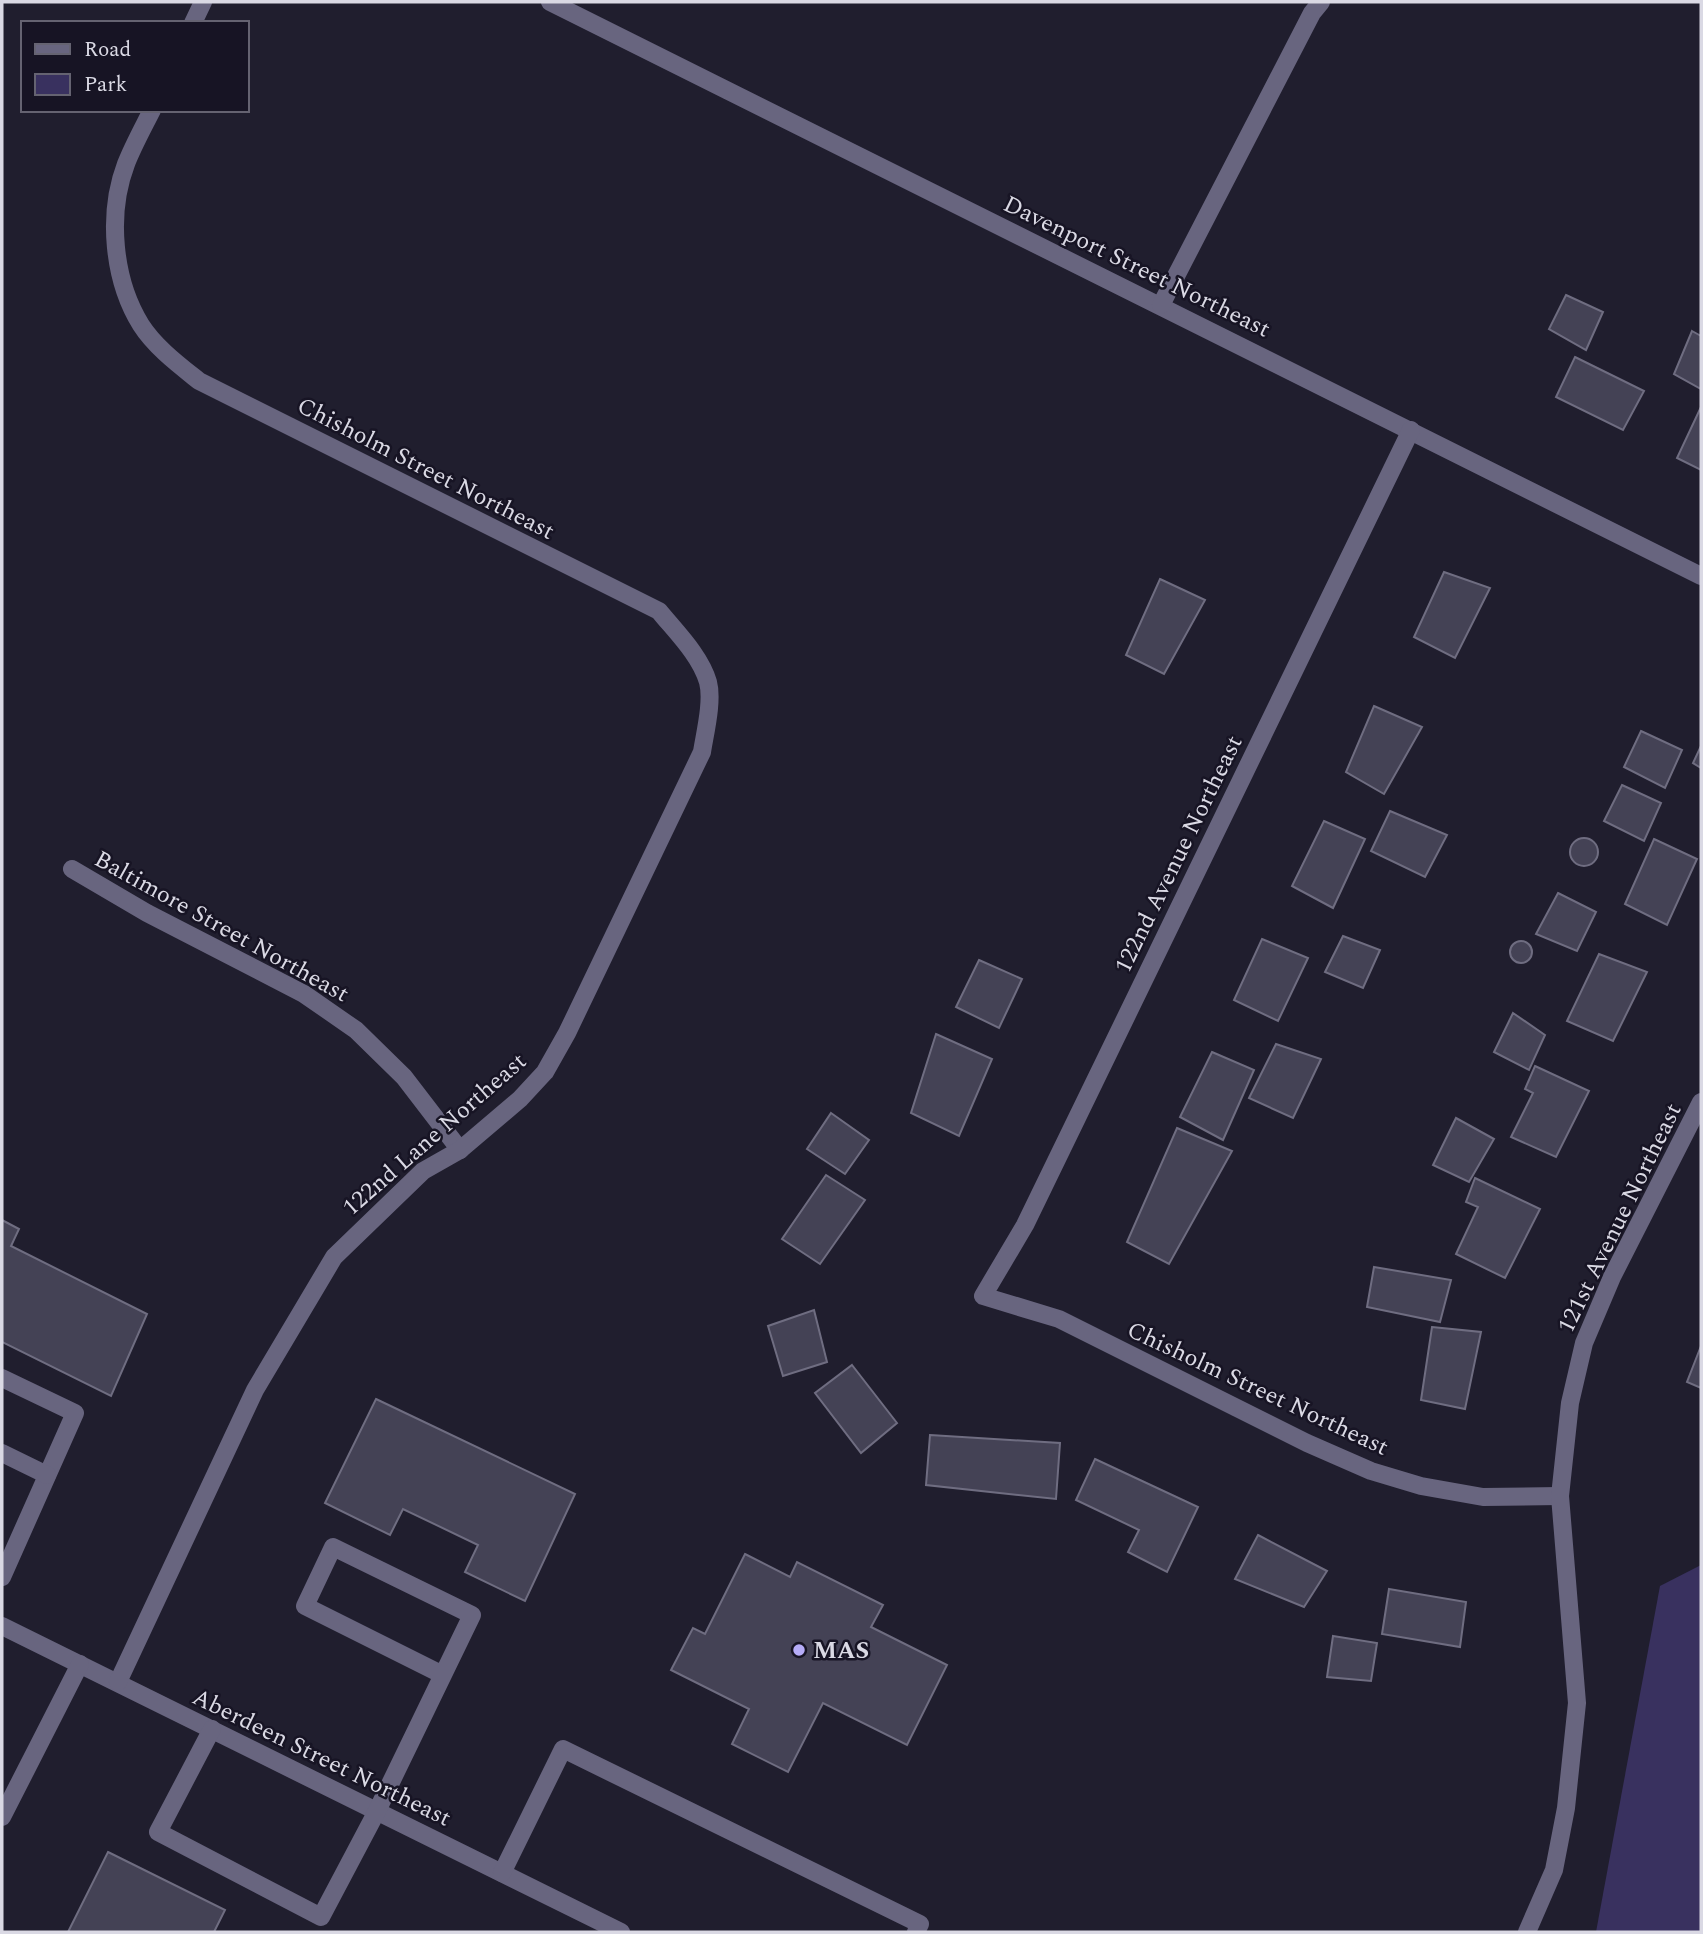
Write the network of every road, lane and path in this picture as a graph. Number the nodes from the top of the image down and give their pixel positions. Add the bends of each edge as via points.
1 (203, 2) edge
2 (550, 2) edge
3 (1321, 2) edge
4 (194, 21) edge
5 (151, 112) edge
6 (1161, 305) junction
7 (1411, 430) junction
8 (1701, 576) edge
9 (708, 683) joint
10 (72, 869) dead end
11 (1701, 1102) edge
12 (460, 1150) junction
13 (983, 1296) joint
14 (2, 1378) edge
15 (2, 1452) edge
16 (47, 1475) junction
17 (1560, 1496) junction
18 (2, 1577) edge
19 (2, 1626) edge
20 (80, 1664) junction
21 (443, 1675) junction
22 (118, 1682) junction
23 (212, 1729) junction
24 (377, 1811) junction
25 (2, 1816) edge
26 (502, 1873) junction
27 (621, 1932) edge
28 (916, 1932) edge
29 (1527, 1932) edge

1 - 4 street
2 - 6 street, Davenport Street Northeast
3 - 6 street
5 - 9 street, Chisholm Street Northeast via 125,166 116,211 116,252 125,292 142,327 170,357 199,382 659,611 690,648
6 - 7 street, Davenport Street Northeast
7 - 8 street, Davenport Street Northeast
7 - 13 street, 122nd Avenue Northeast via 1026,1226
9 - 12 street, 122nd Lane Northeast via 702,752 567,1033 529,1090
10 - 12 street, Baltimore Street Northeast via 303,994 356,1030 404,1077
11 - 17 street, 121st Avenue Northeast via 1612,1277 1584,1343 1570,1403
12 - 22 street, 122nd Lane Northeast via 423,1171 334,1256 255,1390
13 - 17 street, Chisholm Street Northeast via 1059,1319 1371,1471 1483,1497
14 - 16 street via 75,1413
15 - 16 street
16 - 18 street
17 - 29 street, 121st Avenue Northeast via 1577,1703 1555,1870
19 - 20 street, Aberdeen Street Northeast
20 - 22 street, Aberdeen Street Northeast
20 - 25 street
21 - 21 street via 472,1615 333,1547 305,1606
21 - 24 street
22 - 23 street, Aberdeen Street Northeast
23 - 24 street, Aberdeen Street Northeast
23 - 24 street via 158,1832 321,1917
24 - 26 street, Aberdeen Street Northeast
26 - 27 street, Aberdeen Street Northeast
26 - 28 street via 563,1749 920,1924

